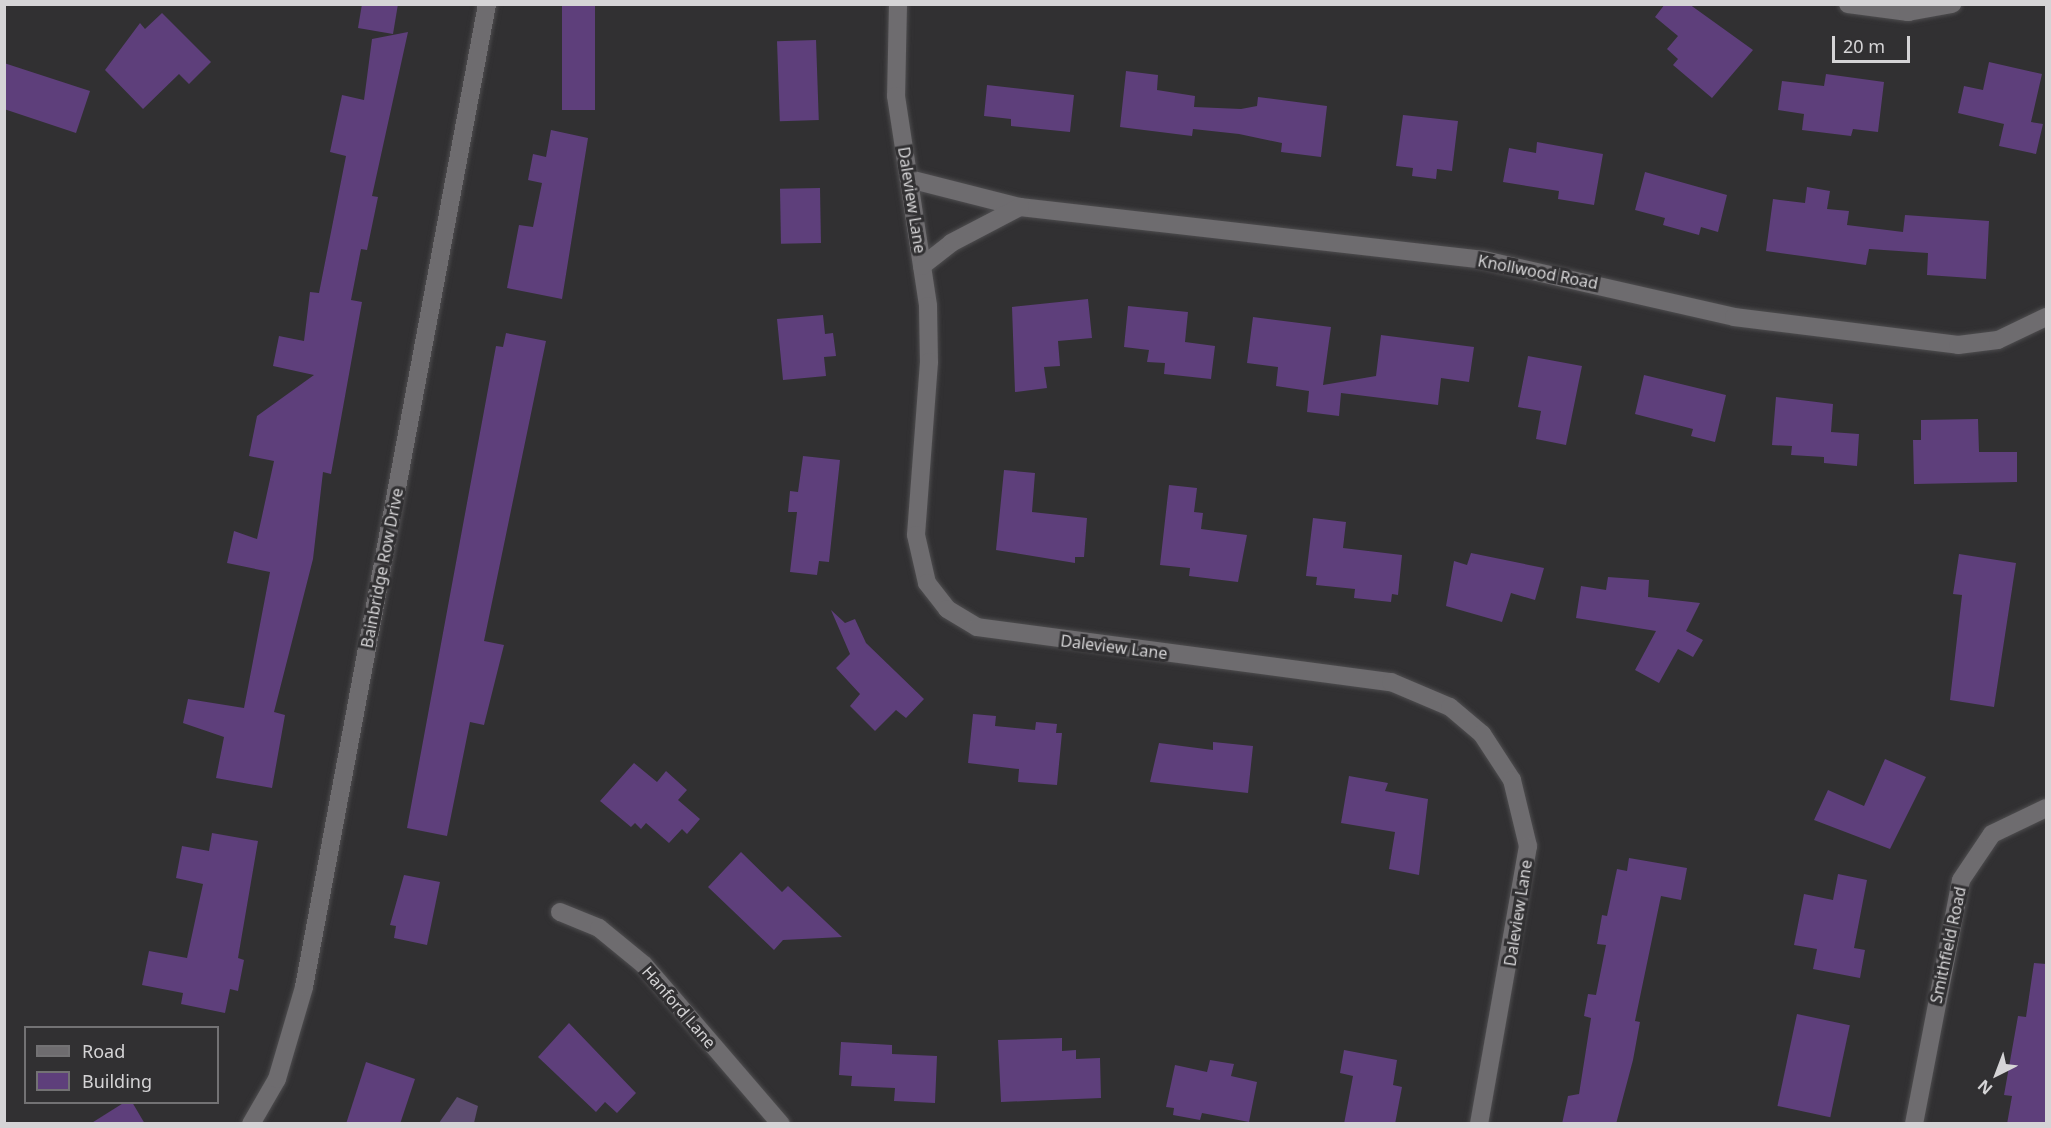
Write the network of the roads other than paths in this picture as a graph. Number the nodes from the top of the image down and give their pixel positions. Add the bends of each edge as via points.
1 (488, 4) edge
2 (898, 4) edge
3 (1848, 4) edge
4 (1952, 4) edge
5 (909, 179) junction
6 (1020, 207) junction
7 (922, 266) junction
8 (2046, 317) edge
9 (2046, 808) edge
10 (560, 912) dead end
11 (251, 1124) edge
12 (781, 1124) edge
13 (1479, 1124) edge
14 (1914, 1124) edge

1 - 11 street, Bainbridge Row Drive via 304,987 277,1078
2 - 5 street, Daleview Lane via 896,96
3 - 4 street via 1908,12
5 - 6 street, Knollwood Road
5 - 7 street, Daleview Lane
6 - 7 street via 951,243
6 - 8 street, Knollwood Road via 1484,260 1734,317 1958,345 1998,340
7 - 13 street, Daleview Lane via 929,362 916,535 927,583 947,609 977,627 1006,634 1391,682 1450,707 1495,749 1520,801 1528,846
9 - 14 street, Smithfield Road via 1992,834 1961,880
10 - 12 street, Hanford Lane via 599,928 644,965

